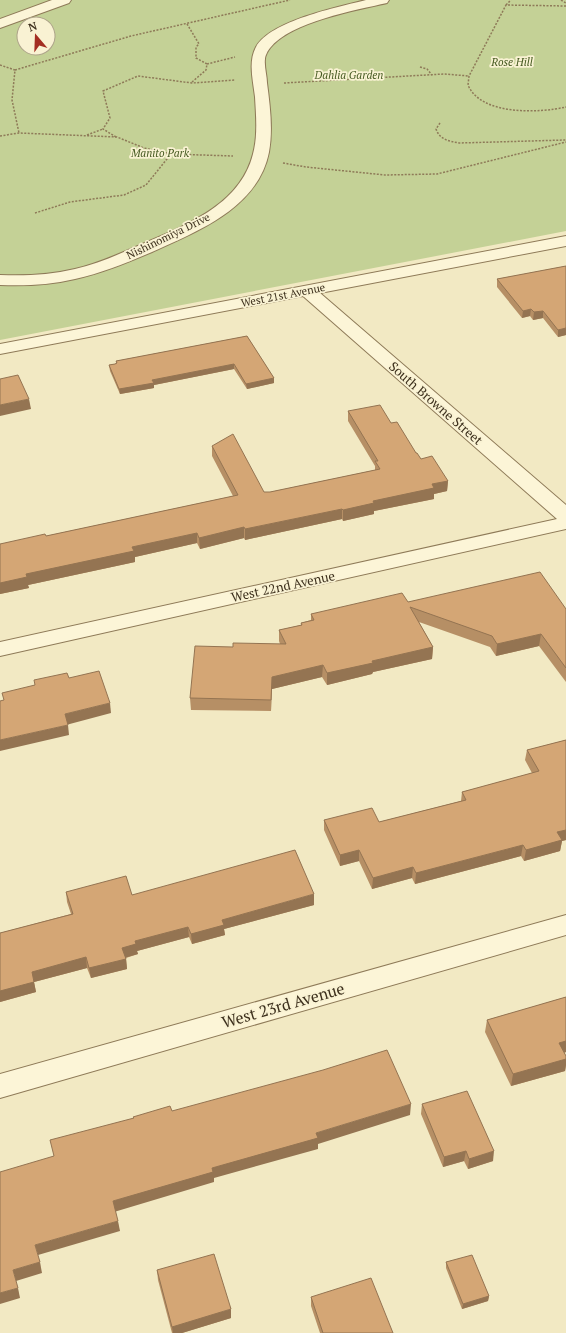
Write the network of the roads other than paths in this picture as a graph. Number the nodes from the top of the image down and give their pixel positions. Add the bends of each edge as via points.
1 (64, 0) edge
2 (382, 0) edge
3 (0, 24) edge
4 (566, 241) edge
5 (0, 280) edge
6 (306, 290) junction
7 (0, 349) edge
8 (566, 516) edge
9 (566, 523) edge
10 (0, 649) edge
11 (566, 925) edge
12 (0, 1086) edge

1 - 3 street
2 - 5 street, Nishinomiya Drive via 321,16 267,41 259,54 264,138 260,158 248,183 232,201 207,218 108,265 86,272 38,280
4 - 6 street, West 21st Avenue
6 - 7 street, West 21st Avenue
6 - 8 street, South Browne Street
9 - 10 street, West 22nd Avenue
11 - 12 street, West 23rd Avenue

